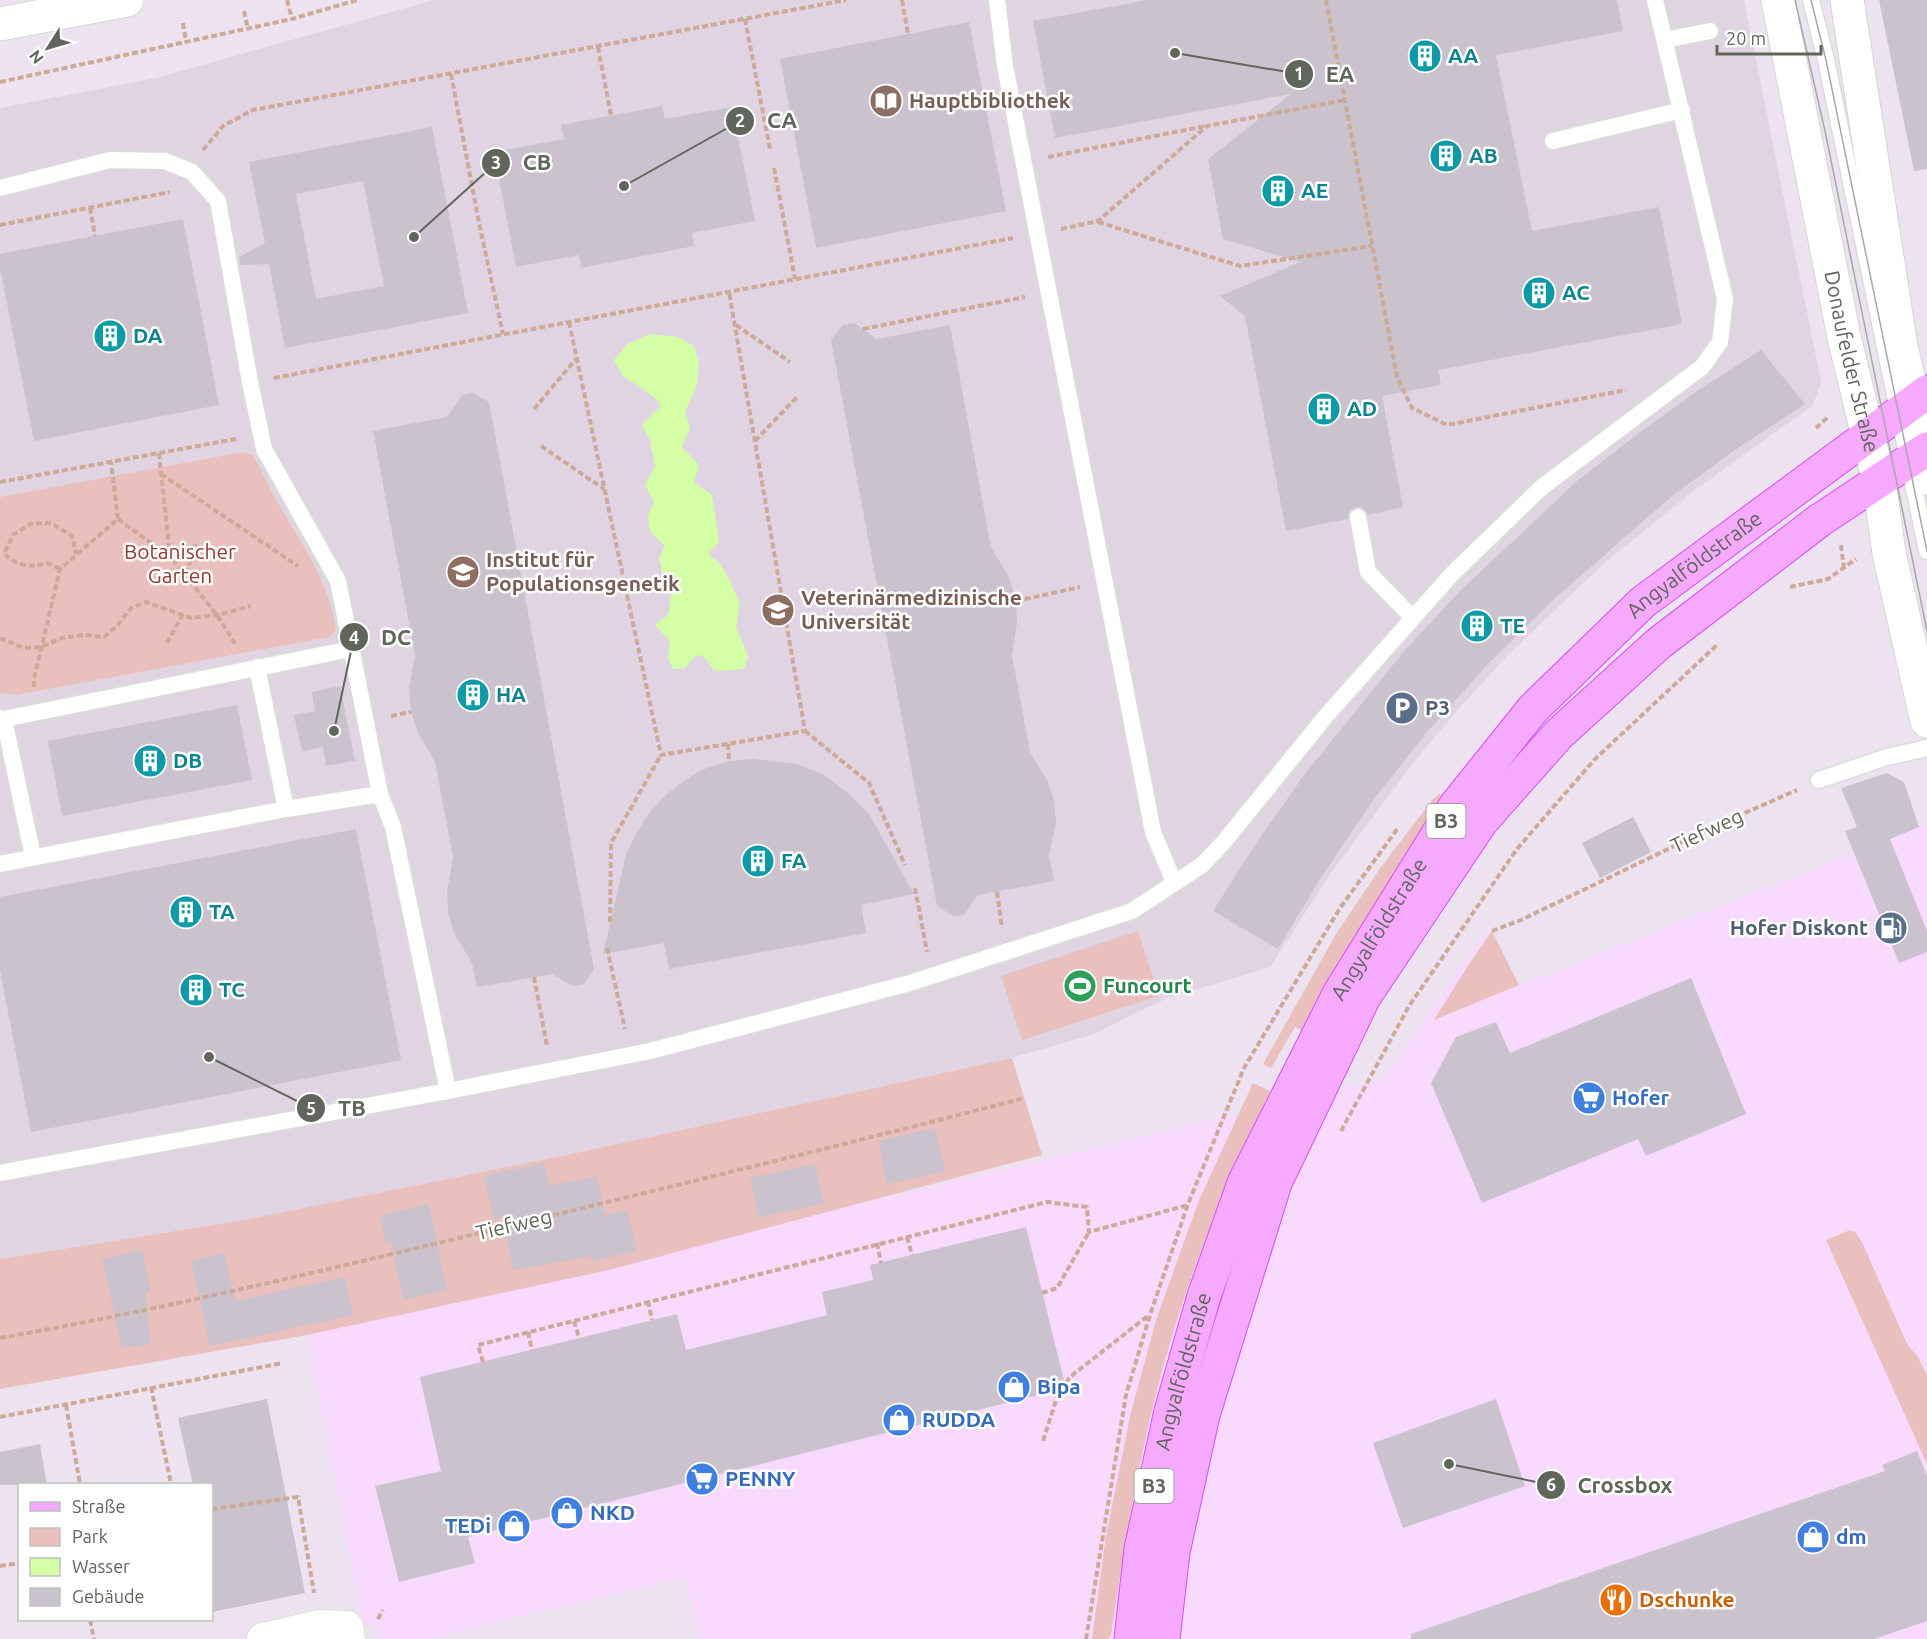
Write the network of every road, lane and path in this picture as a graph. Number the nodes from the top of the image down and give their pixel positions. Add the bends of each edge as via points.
1 (127, 0) edge
2 (288, 0) edge
3 (357, 0) edge
4 (846, 0) edge
5 (902, 0) edge
6 (997, 0) edge
7 (1326, 0) edge
8 (1655, 0) edge
9 (1778, 0) edge
10 (1811, 0) edge
11 (1846, 0) edge
12 (244, 11) dead end
13 (292, 19) junction
14 (745, 19) junction
15 (183, 23) dead end
16 (0, 24) edge
17 (248, 29) junction
18 (1710, 31) dead end
19 (908, 34) dead end
20 (1665, 40) junction
21 (186, 42) junction
22 (598, 46) junction
23 (451, 74) junction
24 (0, 82) edge
25 (1344, 100) junction
26 (1682, 110) junction
27 (612, 116) dead end
28 (1207, 126) junction
29 (1553, 141) dead end
30 (770, 148) dead end
31 (1023, 161) junction
32 (774, 168) dead end
33 (192, 172) junction
34 (0, 188) edge
35 (90, 208) junction
36 (1098, 221) junction
37 (0, 225) edge
38 (1037, 234) junction
39 (95, 236) dead end
40 (1372, 246) junction
41 (795, 279) junction
42 (729, 291) junction
43 (1049, 292) junction
44 (569, 322) junction
45 (735, 325) junction
46 (863, 329) dead end
47 (503, 334) junction
48 (577, 359) junction
49 (790, 362) dead end
50 (250, 382) junction
51 (1627, 390) dead end
52 (797, 397) dead end
53 (1913, 402) edge
54 (534, 409) dead end
55 (1828, 416) dead end
56 (1814, 430) dead end
57 (260, 434) junction
58 (1869, 436) junction
59 (755, 441) junction
60 (541, 446) dead end
61 (159, 453) junction
62 (1921, 460) edge
63 (111, 462) junction
64 (161, 474) junction
65 (1879, 481) junction
66 (0, 482) edge
67 (604, 489) junction
68 (1358, 517) dead end
69 (118, 519) junction
70 (196, 544) dead end
71 (1927, 551) edge
72 (76, 554) junction
73 (170, 556) junction
74 (1844, 563) dead end
75 (1850, 564) dead end
76 (1844, 568) junction
77 (60, 569) junction
78 (186, 575) junction
79 (1104, 581) junction
80 (1781, 589) dead end
81 (341, 595) junction
82 (1016, 601) dead end
83 (251, 606) dead end
84 (183, 614) junction
85 (217, 615) junction
86 (1413, 618) junction
87 (0, 638) edge
88 (167, 643) dead end
89 (1719, 644) dead end
90 (41, 647) junction
91 (351, 649) junction
92 (249, 669) junction
93 (35, 712) junction
94 (2, 718) edge
95 (1927, 721) edge
96 (805, 731) junction
97 (728, 744) junction
98 (1927, 748) edge
99 (661, 755) junction
100 (729, 761) dead end
101 (1819, 780) joint
102 (380, 794) junction
103 (286, 809) junction
104 (33, 857) junction
105 (0, 864) edge
106 (905, 865) dead end
107 (1174, 882) junction
108 (915, 888) dead end
109 (997, 892) dead end
110 (610, 922) dead end
111 (1492, 931) dead end
112 (607, 948) dead end
113 (1005, 952) junction
114 (931, 976) junction
115 (534, 977) dead end
116 (630, 1055) junction
117 (551, 1071) junction
118 (448, 1091) junction
119 (1025, 1098) dead end
120 (1337, 1139) dead end
121 (0, 1173) edge
122 (1188, 1204) dead end
123 (1089, 1232) junction
124 (907, 1237) junction
125 (877, 1244) junction
126 (912, 1255) dead end
127 (881, 1263) dead end
128 (1042, 1293) dead end
129 (648, 1302) junction
130 (1149, 1315) dead end
131 (652, 1320) dead end
132 (574, 1321) junction
133 (528, 1332) junction
134 (0, 1338) edge
135 (579, 1338) dead end
136 (532, 1350) dead end
137 (483, 1362) dead end
138 (283, 1363) dead end
139 (151, 1387) junction
140 (66, 1405) junction
141 (0, 1417) edge
142 (1043, 1441) dead end
143 (80, 1483) edge
144 (171, 1483) edge
145 (213, 1509) edge
146 (18, 1563) edge
147 (0, 1566) edge
148 (90, 1621) edge
149 (338, 1631) edge
150 (94, 1639) edge
151 (263, 1639) edge
152 (1131, 1639) edge
153 (1164, 1639) edge

1 - 16 main road
2 - 13 path
3 - 13 path
4 - 14 path
5 - 19 path
6 - 31 lane
7 - 25 path
8 - 20 lane
9 - 58 main road, Donaufelder Straße via 1842,328
10 - 53 lane, Donaufelder Straße
11 - 53 main road, Donaufelder Straße
12 - 17 path
13 - 17 path
14 - 22 path
14 - 30 path
15 - 21 path
17 - 21 path
18 - 20 lane
20 - 26 lane
21 - 24 path
22 - 23 path
22 - 27 path
23 - 33 path via 253,110 224,126 204,148
23 - 47 path
25 - 28 path
25 - 40 path
26 - 29 lane
26 - 86 lane via 1725,299 1720,342 1702,367 1542,487 1452,574
28 - 31 path
28 - 36 path
31 - 38 lane
32 - 41 path
33 - 34 lane via 165,160 110,160
33 - 35 path via 175,191
33 - 50 lane via 218,201
35 - 37 path
35 - 39 path
36 - 38 path
36 - 40 path via 1240,266
38 - 41 path
38 - 43 lane
40 - 51 path via 1397,377 1412,408 1448,425
41 - 42 path
42 - 44 path
42 - 45 path
43 - 46 path
43 - 79 lane
44 - 47 path
44 - 48 path
45 - 49 path
45 - 59 path
47 - 50 path
48 - 54 path
48 - 67 path
50 - 57 lane
52 - 59 path
53 - 58 main road, Angyalföldstraße / B3
53 - 62 main road, Donaufelder Straße
55 - 56 path
57 - 61 path
57 - 81 lane via 264,449 338,581
58 - 65 main road, Donaufelder Straße
58 - 152 main road, Angyalföldstraße / B3 via 1643,602 1533,710 1456,805 1339,994 1244,1183 1204,1296 1171,1411 1143,1537
59 - 96 path
60 - 67 path
61 - 63 path
61 - 64 path
62 - 65 main road, B3
62 - 71 lane, Donaufelder Straße
63 - 66 path
63 - 69 path
64 - 73 path
64 - 81 path
65 - 95 main road, Donaufelder Straße via 1889,553
65 - 153 main road, Angyalföldstraße / B3 via 1820,520 1658,644 1559,734 1481,822 1364,997 1275,1183 1203,1415 1173,1552
67 - 99 path
68 - 86 lane via 1368,572
69 - 72 path
69 - 73 path
70 - 78 path
72 - 77 path
72 - 77 path via 72,537 51,523 30,524 13,535 4,554 15,564 36,567 48,563
73 - 78 path
74 - 76 path
75 - 76 path
76 - 80 path via 1828,579
77 - 90 path
78 - 85 path
79 - 82 path
79 - 107 lane via 1153,832
81 - 91 lane
83 - 85 path
84 - 85 path via 191,618
84 - 88 path
84 - 90 path via 146,602 131,608 104,637 62,638
85 - 92 path
86 - 107 lane via 1326,716 1223,843 1202,865
87 - 90 path via 24,648
89 - 120 path via 1595,759 1517,849 1410,1006
90 - 93 path via 34,679
91 - 92 lane
91 - 102 lane
92 - 93 lane
92 - 103 lane
93 - 94 lane
94 - 104 lane
96 - 97 path
96 - 106 path via 869,783
97 - 99 path
97 - 100 path
98 - 101 lane
99 - 110 path via 611,843
101 - 111 path, Tiefweg
102 - 103 lane
102 - 118 lane via 393,827
103 - 104 lane
104 - 105 lane
107 - 113 lane via 1132,911
108 - 114 path
109 - 113 path
112 - 116 path
113 - 114 lane
114 - 116 lane
115 - 117 path
116 - 117 lane
117 - 118 lane
118 - 121 lane
119 - 134 path, Tiefweg via 725,1175 318,1272
122 - 123 path
123 - 124 path via 1087,1207 1047,1202
123 - 128 path via 1057,1288
124 - 125 path
124 - 126 path
125 - 127 path
125 - 129 path
129 - 131 path
129 - 132 path
130 - 142 path via 1070,1377 1058,1394
132 - 133 path
132 - 135 path
133 - 136 path
133 - 137 path via 478,1345
138 - 139 path
139 - 140 path
139 - 144 path
140 - 141 path
140 - 143 path
145 - 149 path via 298,1497
146 - 147 path
148 - 150 path
149 - 151 street

